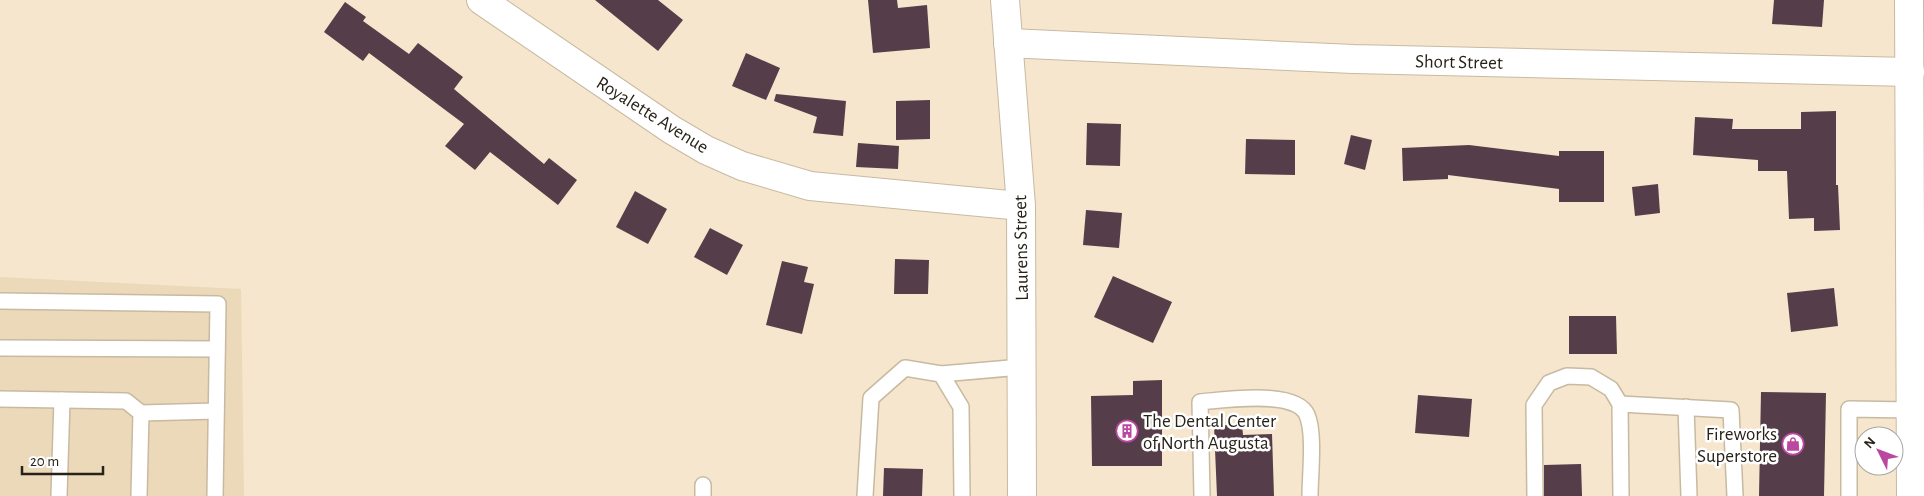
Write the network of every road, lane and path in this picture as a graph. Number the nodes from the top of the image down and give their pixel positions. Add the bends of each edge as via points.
1 (481, 0) edge
2 (1005, 0) edge
3 (1909, 0) edge
4 (1008, 43) junction
5 (1910, 72) junction
6 (1021, 206) junction
7 (0, 301) edge
8 (1917, 312) edge
9 (0, 348) edge
10 (217, 349) junction
11 (1022, 367) junction
12 (941, 374) junction
13 (0, 399) edge
14 (62, 400) junction
15 (1620, 404) junction
16 (1686, 407) junction
17 (1910, 410) junction
18 (216, 412) junction
19 (141, 413) junction
20 (1917, 440) edge
21 (59, 496) edge
22 (139, 496) edge
23 (215, 496) edge
24 (865, 496) edge
25 (962, 496) edge
26 (1022, 496) edge
27 (1202, 496) edge
28 (1310, 496) edge
29 (1535, 496) edge
30 (1621, 496) edge
31 (1689, 496) edge
32 (1735, 496) edge
33 (1849, 496) edge
34 (1911, 496) edge

1 - 6 street, Royalette Avenue via 672,130 742,166 810,186
2 - 4 street, Laurens Street
3 - 5 street
4 - 5 street, Short Street via 1353,59
4 - 6 street, Laurens Street
5 - 8 street
6 - 11 street, Laurens Street
7 - 10 lane via 218,304
8 - 17 street
9 - 10 lane
10 - 18 lane
11 - 12 lane
11 - 26 street, Laurens Street
12 - 24 lane via 905,368 871,398
12 - 25 lane via 961,407
13 - 14 lane
14 - 19 lane via 126,401
14 - 21 lane
15 - 16 lane
15 - 29 lane via 1611,389 1591,377 1567,376 1549,383 1534,405
15 - 30 lane
16 - 31 lane
16 - 32 lane via 1731,410
17 - 20 street
17 - 33 lane via 1850,409
18 - 19 lane
18 - 23 lane
19 - 22 lane
20 - 34 street
27 - 28 lane via 1200,402 1250,398 1295,404 1306,413 1311,426

